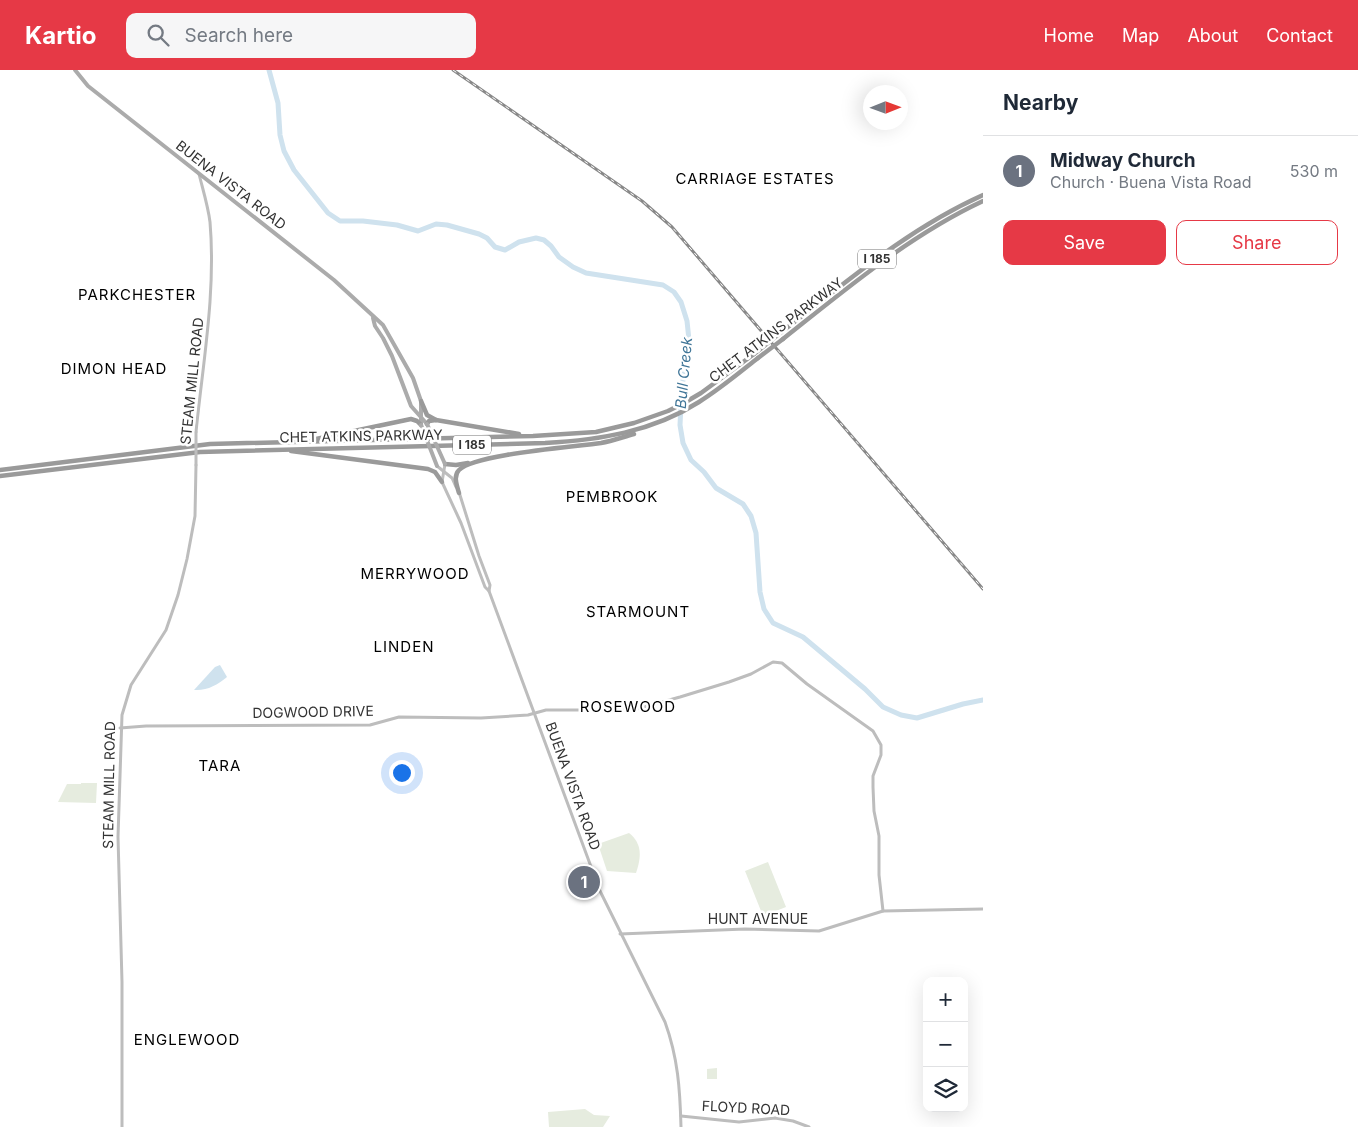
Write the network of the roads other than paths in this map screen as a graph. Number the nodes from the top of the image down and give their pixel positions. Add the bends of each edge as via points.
1 (75, 70) edge
2 (199, 174) junction
3 (208, 182) junction
4 (204, 192) junction
5 (983, 195) edge
6 (983, 201) edge
7 (373, 318) junction
8 (421, 401) junction
9 (420, 416) junction
10 (436, 420) junction
11 (663, 421) junction
12 (427, 424) junction
13 (421, 425) junction
14 (533, 436) junction
15 (272, 442) junction
16 (277, 450) junction
17 (471, 463) junction
18 (444, 464) junction
19 (437, 466) joint
20 (0, 470) edge
21 (443, 470) junction
22 (0, 476) edge
23 (442, 482) junction
24 (459, 493) junction
25 (489, 591) junction
26 (535, 712) junction
27 (120, 728) junction
28 (983, 909) edge
29 (883, 911) junction
30 (620, 934) junction
31 (681, 1116) junction
32 (122, 1127) edge
33 (681, 1127) edge
34 (809, 1127) edge

1 - 2 main road, BUENA VISTA ROAD via 88,86
2 - 3 main road, BUENA VISTA ROAD
2 - 4 street, STEAM MILL ROAD
3 - 4 street
3 - 7 main road, BUENA VISTA ROAD via 334,280
4 - 27 street, STEAM MILL ROAD, bridge via 210,229 210,318 196,432 195,514 183,578 166,630 131,685
5 - 14 highway, CHET ATKINS PARKWAY / I 185, bridge via 906,237 701,393 634,423 596,432
6 - 11 highway, CHET ATKINS PARKWAY / I 185, bridge via 913,240 700,402
7 - 8 main road, BUENA VISTA ROAD via 383,325 394,344 413,378
7 - 9 main road, BUENA VISTA ROAD via 392,356 410,406
8 - 9 main road, BUENA VISTA ROAD
8 - 10 highway via 427,415
9 - 12 main road, BUENA VISTA ROAD
9 - 13 main road, BUENA VISTA ROAD
10 - 12 highway
10 - 14 highway
11 - 16 highway, CHET ATKINS PARKWAY / I 185 via 623,434 578,441
11 - 17 highway via 603,443 523,452
12 - 18 main road, BUENA VISTA ROAD, bridge
13 - 15 highway via 411,419 319,438
13 - 19 main road, BUENA VISTA ROAD, bridge
14 - 15 highway, CHET ATKINS PARKWAY / I 185
15 - 20 highway, CHET ATKINS PARKWAY / I 185 via 210,444
16 - 22 highway, CHET ATKINS PARKWAY / I 185 via 200,452
16 - 23 highway via 428,470 436,472
17 - 18 highway
17 - 24 highway via 457,473
18 - 21 street, BUENA VISTA ROAD
19 - 21 street, BUENA VISTA ROAD
21 - 23 street, BUENA VISTA ROAD
21 - 24 street, BUENA VISTA ROAD via 452,478
23 - 25 street, BUENA VISTA ROAD
24 - 25 street, BUENA VISTA ROAD via 490,585
25 - 26 street, BUENA VISTA ROAD
26 - 27 street, DOGWOOD DRIVE via 481,718 399,717 370,725
26 - 29 street, DOGWOOD DRIVE via 644,708 729,682 773,662 782,663 873,731 881,745 873,787
26 - 30 street, BUENA VISTA ROAD via 600,891
27 - 32 street, STEAM MILL ROAD via 118,837
28 - 29 street, HUNT AVENUE
29 - 30 street, HUNT AVENUE via 819,930 738,929
30 - 31 street, BUENA VISTA ROAD via 671,1039 679,1074
31 - 33 street, BUENA VISTA ROAD
31 - 34 street, FLOYD ROAD via 739,1122 775,1118 793,1120

